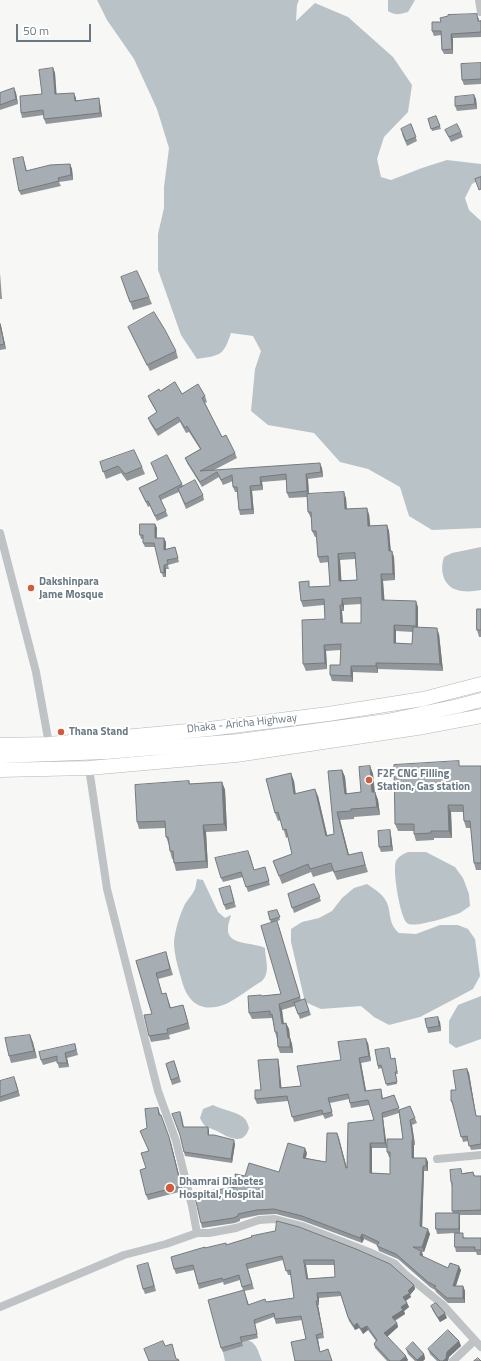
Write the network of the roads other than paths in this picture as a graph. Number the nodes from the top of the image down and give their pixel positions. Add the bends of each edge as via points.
1 (479, 0) edge
2 (481, 12) edge
3 (0, 532) edge
4 (481, 684) edge
5 (481, 700) edge
6 (481, 716) edge
7 (49, 744) junction
8 (0, 745) edge
9 (0, 756) edge
10 (89, 768) junction
11 (0, 770) edge
12 (481, 1155) edge
13 (437, 1159) dead end
14 (197, 1233) junction
15 (0, 1307) edge
16 (474, 1340) junction
17 (481, 1348) edge
18 (453, 1361) edge

1 - 2 street
3 - 7 street via 36,672
4 - 7 highway, Dhaka - Aricha Highway via 423,699 328,714 209,729
5 - 9 highway via 388,721 239,741 106,752
6 - 10 highway via 236,755
7 - 8 highway, Dhaka - Aricha Highway
10 - 11 highway
10 - 14 street via 107,888 158,1091 176,1141
12 - 13 street
14 - 15 street via 124,1255
14 - 16 street via 236,1228 259,1220 275,1219 302,1226 395,1264 442,1304
16 - 17 street
16 - 18 street

